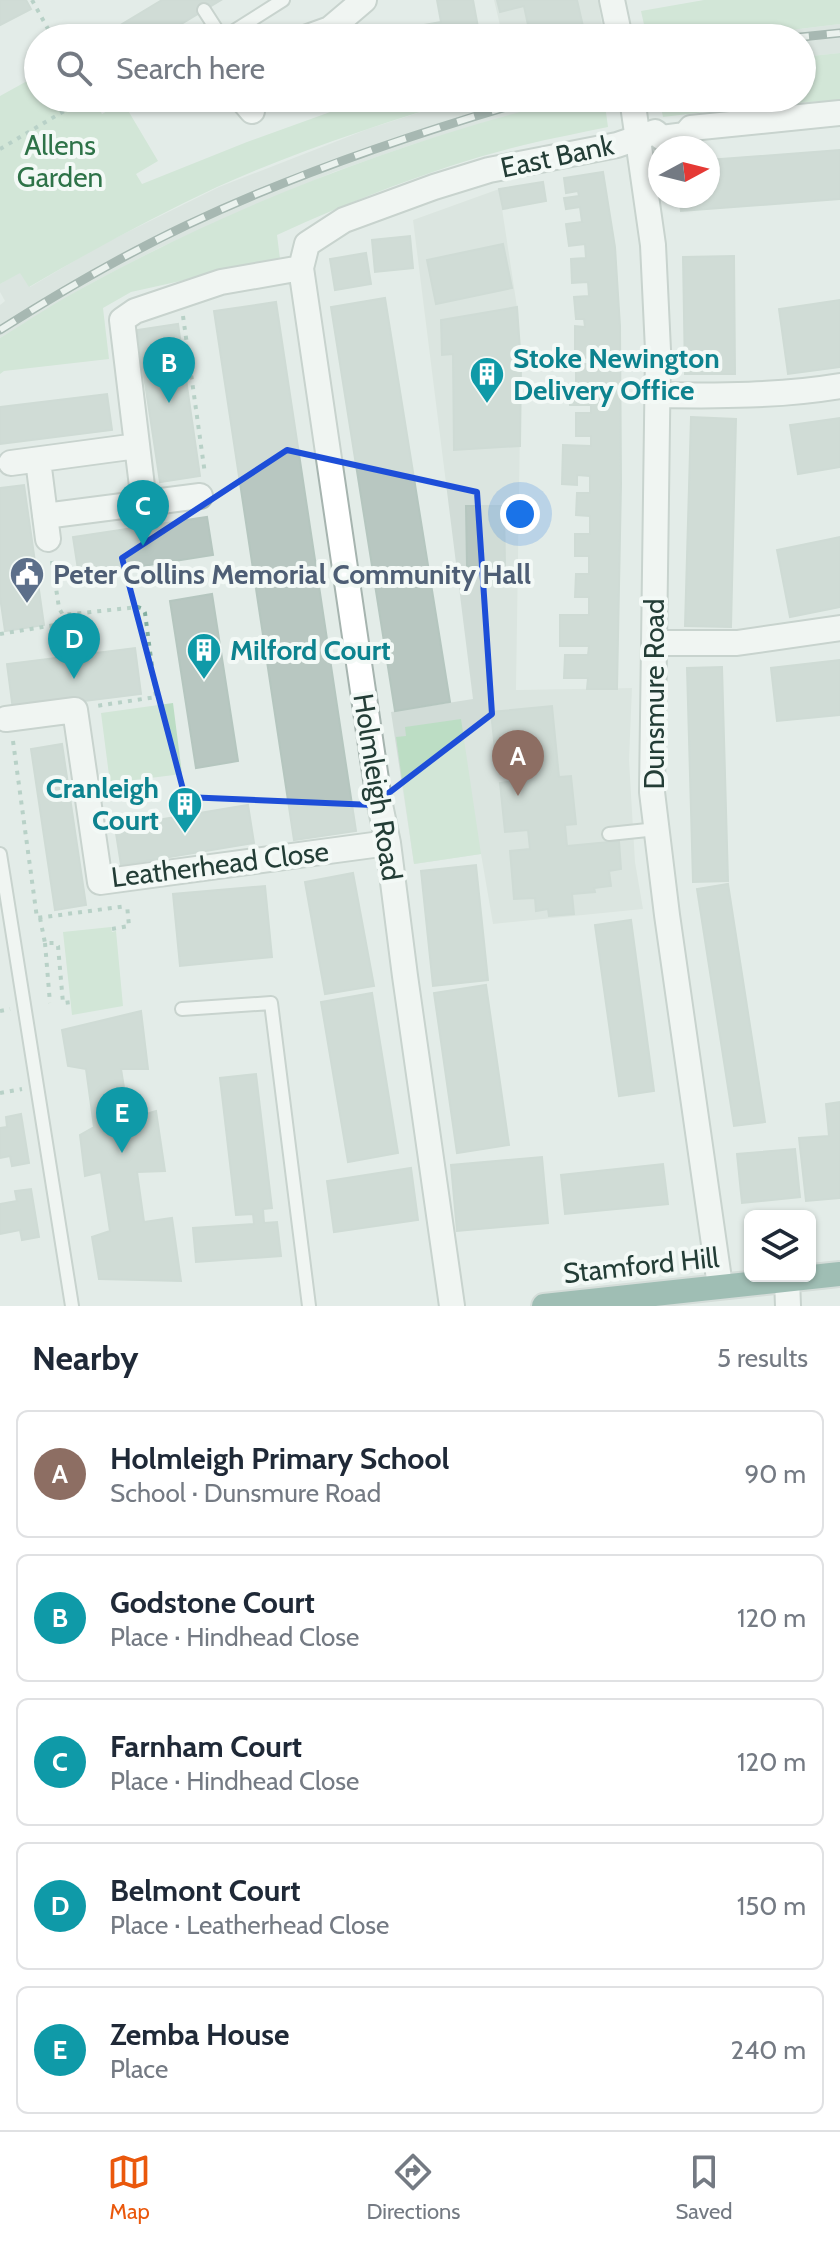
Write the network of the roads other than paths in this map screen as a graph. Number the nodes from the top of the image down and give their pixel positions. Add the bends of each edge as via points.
1 (283, 0) edge
2 (364, 0) edge
3 (612, 0) edge
4 (204, 10) dead end
5 (213, 24) edge
6 (244, 24) edge
7 (336, 24) edge
8 (617, 24) edge
9 (638, 112) edge
10 (840, 113) edge
11 (647, 135) junction
12 (301, 268) junction
13 (840, 386) edge
14 (658, 395) junction
15 (137, 446) junction
16 (38, 460) junction
17 (11, 463) dead end
18 (200, 496) road end
19 (144, 503) junction
20 (840, 628) edge
21 (654, 643) junction
22 (8, 719) road end
23 (657, 829) junction
24 (609, 834) dead end
25 (388, 843) junction
26 (0, 854) edge
27 (182, 1009) dead end
28 (840, 1274) edge
29 (816, 1276) edge
30 (758, 1282) edge
31 (787, 1282) edge
32 (720, 1286) junction
33 (72, 1306) edge
34 (309, 1306) edge
35 (452, 1306) edge
36 (544, 1306) edge
37 (788, 1306) edge

1 - 6 lane
2 - 7 street
3 - 8 street
4 - 5 lane
9 - 11 street, Dunsmure Road
10 - 11 street, East Bank via 691,128 685,135 662,138
11 - 12 street, East Bank via 489,170 344,220 307,244
11 - 14 street, Dunsmure Road
12 - 15 street via 221,282 122,320
12 - 25 street, Holmleigh Road
13 - 14 street
14 - 21 street, Dunsmure Road
15 - 16 street
15 - 19 street
16 - 17 street
16 - 19 street via 48,535
18 - 19 street
20 - 21 street via 737,643
21 - 23 street, Dunsmure Road via 651,760
22 - 25 street, Leatherhead Close via 80,709 100,882
23 - 24 lane
23 - 32 street, Dunsmure Road
25 - 35 street, Holmleigh Road
26 - 33 lane
27 - 34 lane via 271,1003
28 - 29 highway, Stamford Hill
30 - 32 highway, Stamford Hill
31 - 37 street
32 - 36 highway, Stamford Hill

